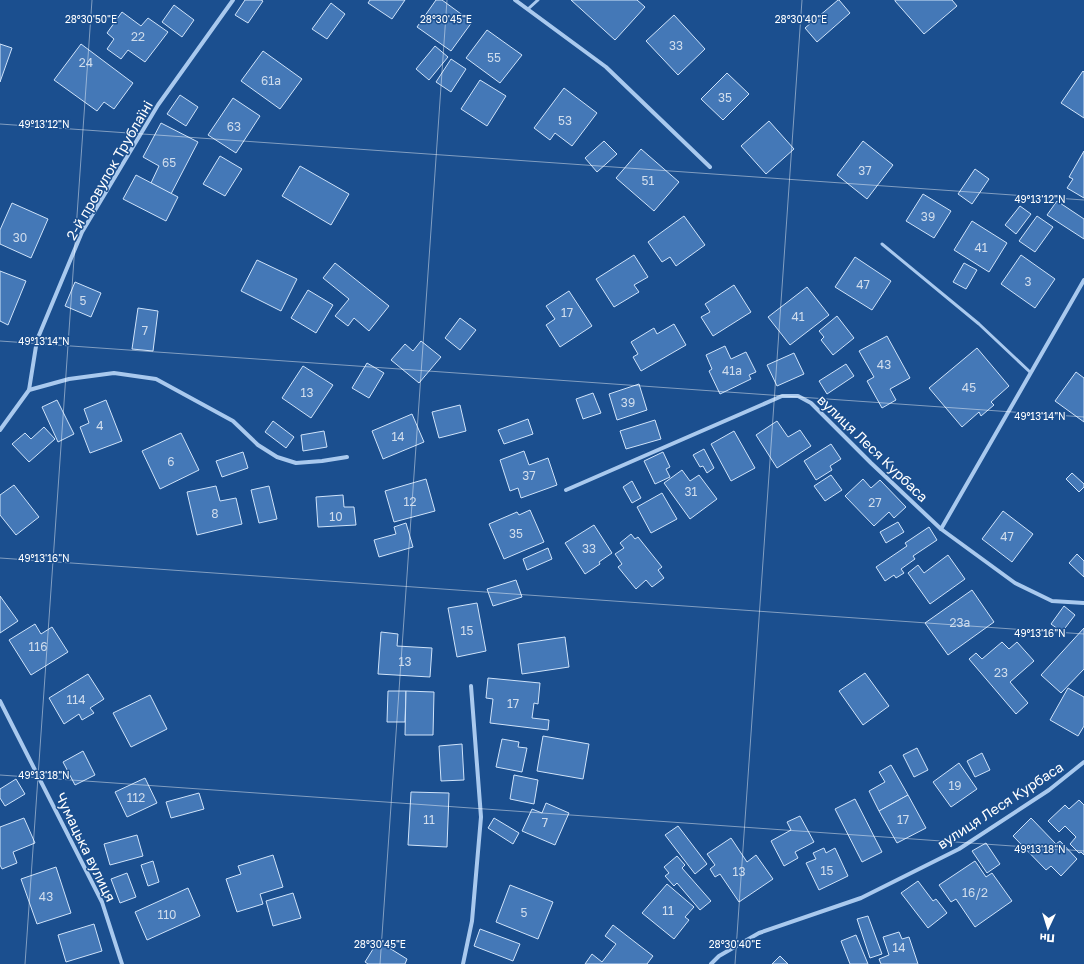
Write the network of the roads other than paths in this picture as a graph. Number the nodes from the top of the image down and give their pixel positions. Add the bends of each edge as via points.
1 (234, 0) edge
2 (515, 0) edge
3 (538, 0) edge
4 (528, 9) junction
5 (710, 167) dead end
6 (882, 244) dead end
7 (1084, 280) edge
8 (1030, 372) junction
9 (29, 390) junction
10 (0, 430) edge
11 (347, 457) dead end
12 (566, 490) dead end
13 (941, 529) junction
14 (1084, 603) edge
15 (472, 686) dead end
16 (0, 701) edge
17 (1084, 762) edge
18 (122, 964) edge
19 (463, 964) edge
20 (710, 964) edge

1 - 9 street, 2-й провулок Трублаїні via 158,105 82,232 37,340
2 - 4 street
3 - 4 lane
4 - 5 street via 606,67
6 - 8 lane via 979,324
7 - 8 street
8 - 13 street
9 - 10 street
9 - 11 street via 69,379 114,373 156,379 233,421 258,445 277,457 296,463
12 - 13 street, вулиця Леся Курбаса via 782,396 798,396 811,403 870,463
13 - 14 street, вулиця Леся Курбаса via 1015,583 1052,601
15 - 19 street via 481,817 472,921
16 - 18 street, Чумацька вулиця via 102,902
17 - 20 street, вулиця Леся Курбаса via 1049,790 959,849 861,898 759,932

